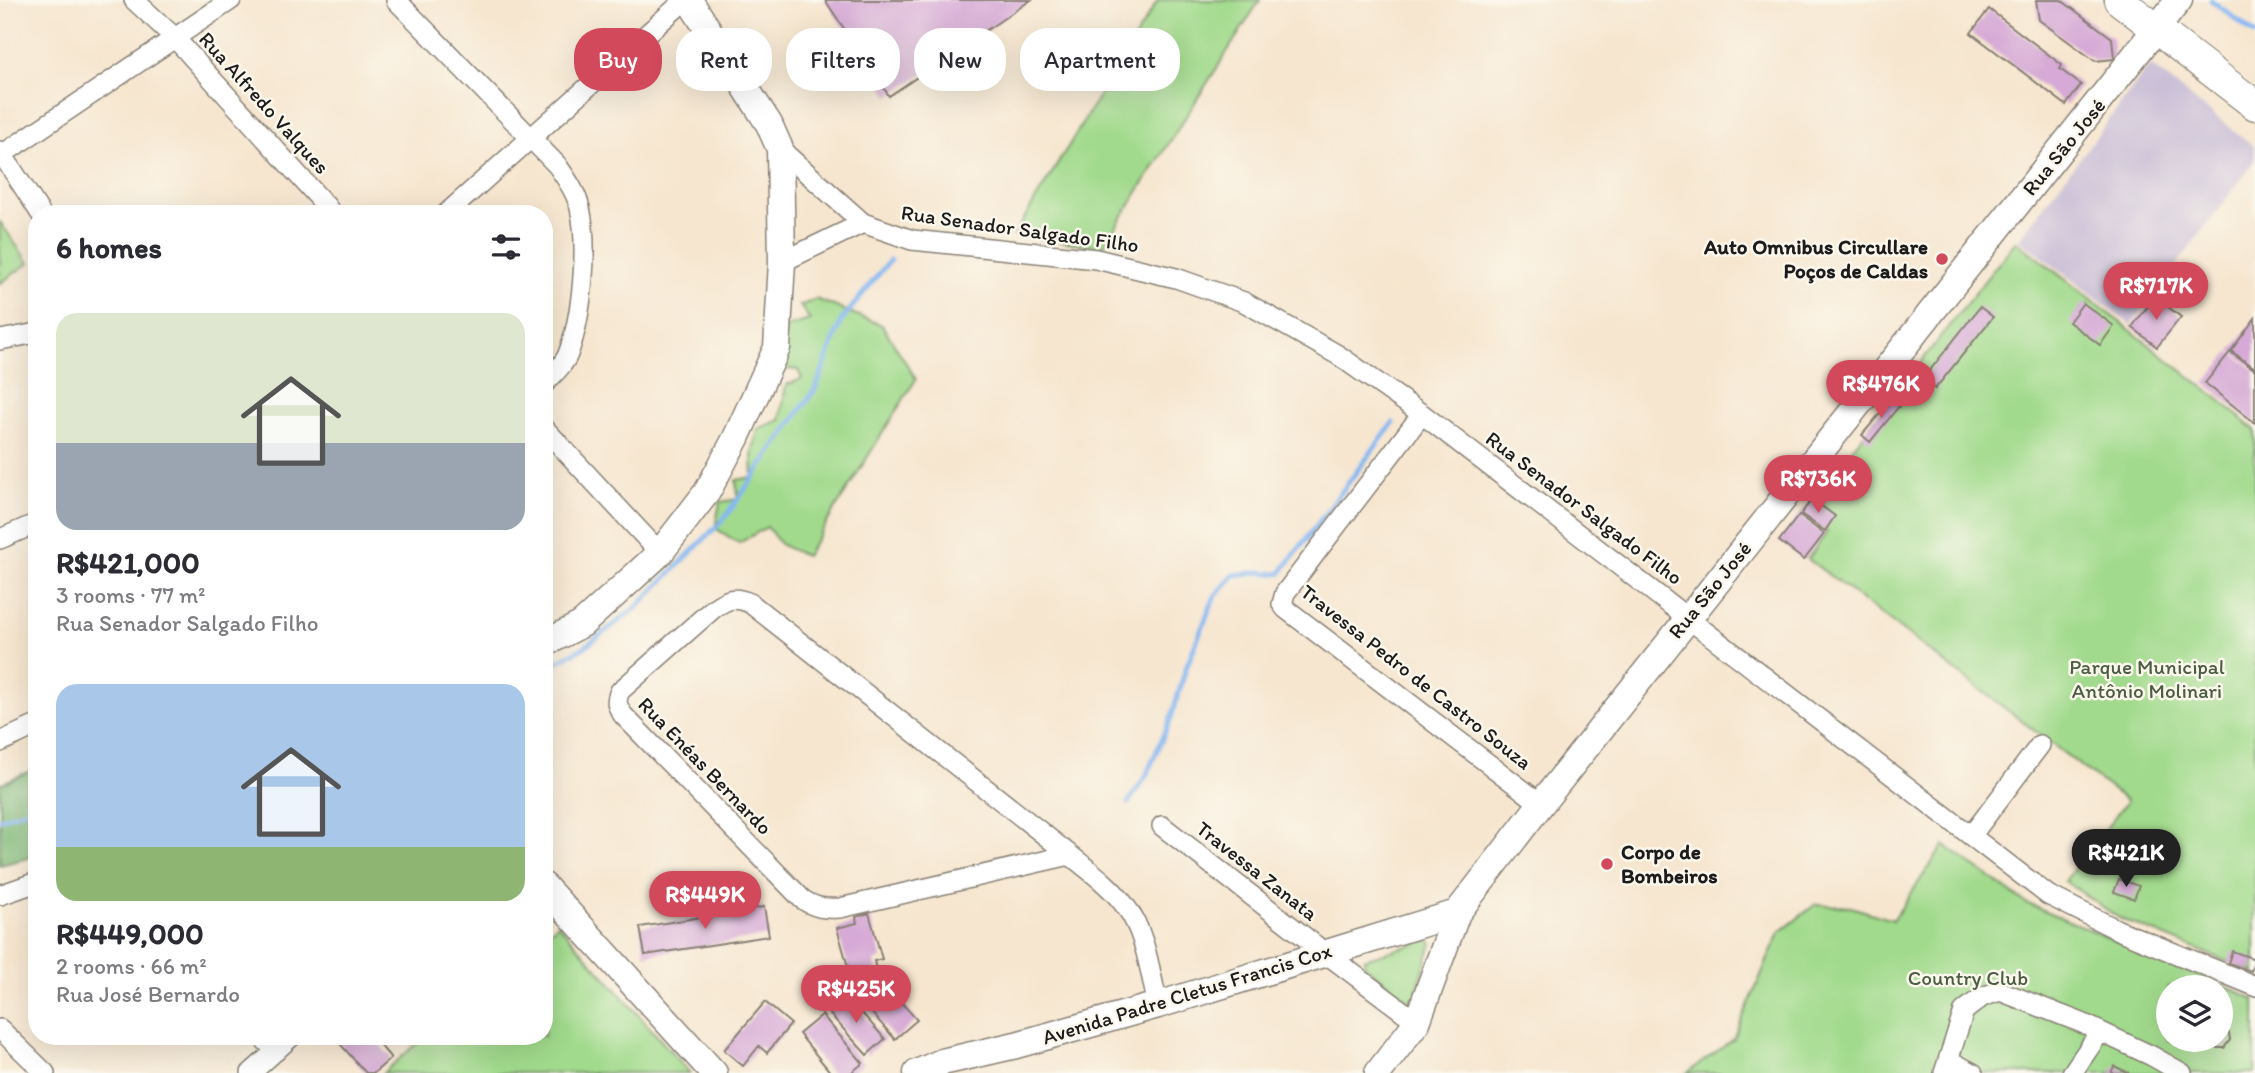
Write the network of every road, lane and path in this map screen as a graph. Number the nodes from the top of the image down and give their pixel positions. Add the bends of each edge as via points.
1 (134, 0) edge
2 (231, 0) edge
3 (396, 0) edge
4 (687, 0) edge
5 (2119, 0) edge
6 (2169, 13) edge
7 (174, 37) junction
8 (2255, 105) edge
9 (530, 137) junction
10 (780, 149) junction
11 (1, 154) edge
12 (35, 205) edge
13 (325, 205) edge
14 (456, 205) edge
15 (863, 223) junction
16 (782, 262) junction
17 (28, 335) edge
18 (0, 340) edge
19 (553, 373) edge
20 (1422, 414) junction
21 (553, 438) edge
22 (28, 527) edge
23 (0, 539) edge
24 (660, 552) junction
25 (1689, 617) junction
26 (553, 640) edge
27 (28, 729) edge
28 (0, 742) edge
29 (2040, 745) dead end
30 (1541, 804) junction
31 (1162, 826) dead end
32 (1970, 836) junction
33 (1070, 855) junction
34 (28, 886) edge
35 (0, 895) edge
36 (553, 896) edge
37 (1457, 913) junction
38 (1324, 953) junction
39 (2255, 986) edge
40 (1158, 1005) junction
41 (1418, 1022) junction
42 (0, 1029) edge
43 (2100, 1032) junction
44 (269, 1045) edge
45 (282, 1045) edge
46 (275, 1051) junction
47 (1946, 1066) edge
48 (45, 1073) edge
49 (251, 1073) edge
50 (714, 1073) edge
51 (917, 1073) edge
52 (1378, 1073) edge
53 (1973, 1073) edge
54 (2072, 1073) edge
55 (2182, 1073) edge

1 - 7 street, Rua Alfredo Valques
2 - 7 street
3 - 9 street
4 - 9 street
4 - 10 street via 769,124
5 - 6 main road
6 - 8 main road
6 - 25 street, Rua São José
7 - 11 street
7 - 13 street, Rua Alfredo Valques
9 - 14 street
9 - 19 street via 571,185 580,207 584,247 580,301 567,356
10 - 15 street
10 - 16 street
11 - 12 street
15 - 16 street
15 - 20 street, Rua Senador Salgado Filho via 912,240 1096,259 1176,278 1244,302 1338,355
16 - 24 street via 777,348 707,492
17 - 18 street
20 - 25 street, Rua Senador Salgado Filho
20 - 30 street, Travessa Pedro de Castro Souza via 1285,593 1282,604
21 - 24 street
22 - 23 street
24 - 26 street via 582,624
25 - 30 street, Rua São José
25 - 32 street, Rua Senador Salgado Filho
27 - 28 street
29 - 32 street
30 - 37 street, Rua São José
31 - 38 street, Travessa Zanata
32 - 39 street, Rua Senador Salgado Filho via 2048,895 2118,930
33 - 33 street, Rua Enéas Bernardo via 740,598 713,608 616,699 622,715 802,899 814,906 841,908
33 - 40 street, Rua Enéas Bernardo via 1128,908
34 - 35 street
36 - 50 street
37 - 38 street, Avenida Padre Cletus Francis Cox
37 - 41 street, Rua São José
38 - 40 street, Avenida Padre Cletus Francis Cox
38 - 41 street, Travessa Zanata
40 - 51 street, Avenida Padre Cletus Francis Cox via 942,1062
41 - 52 street, Rua São José
42 - 48 street
43 - 47 street via 2000,991 1964,1011
43 - 54 street
43 - 55 street
44 - 46 street
45 - 46 street
46 - 49 street
47 - 53 street

